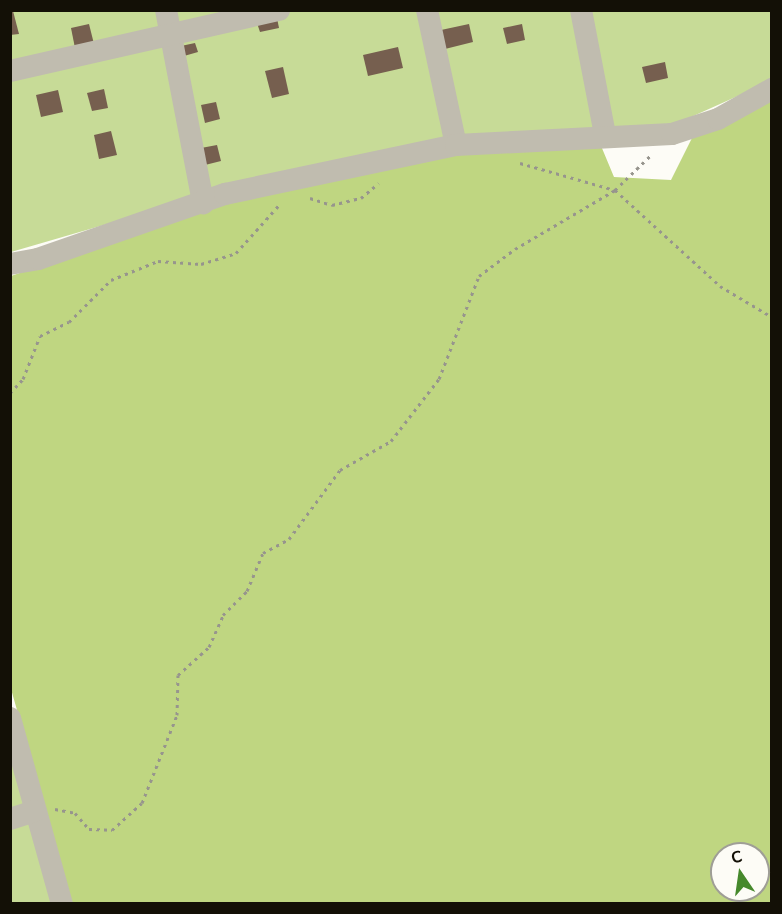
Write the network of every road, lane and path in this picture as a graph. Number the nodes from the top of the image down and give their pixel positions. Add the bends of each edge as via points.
1 (166, 10) edge
2 (279, 10) edge
3 (427, 10) edge
4 (581, 10) edge
5 (171, 33) junction
6 (10, 71) edge
7 (771, 89) edge
8 (672, 134) junction
9 (605, 135) junction
10 (456, 144) junction
11 (518, 163) dead end
12 (385, 178) dead end
13 (615, 190) junction
14 (306, 196) dead end
15 (288, 202) dead end
16 (203, 203) junction
17 (10, 264) edge
18 (771, 317) edge
19 (10, 393) edge
20 (10, 718) edge
21 (35, 811) junction
22 (10, 819) edge
23 (62, 903) edge

1 - 5 street
2 - 5 street
3 - 10 street
4 - 9 street
5 - 6 street
5 - 16 street
7 - 8 street via 718,118
8 - 9 street
8 - 13 path
9 - 10 street
10 - 16 street via 225,194
11 - 13 path
12 - 14 path via 361,198 332,206
13 - 18 path via 720,286
13 - 21 path via 515,249 479,276 439,379 391,441 340,470 289,539 263,553 247,591 223,615 209,647 178,675 177,715 142,803 112,830 89,829 75,813 60,808
15 - 19 path via 279,205 236,253 201,264 158,261 111,280 69,322 40,336 23,379
16 - 17 street via 38,260
20 - 21 street
21 - 22 street
21 - 23 street

